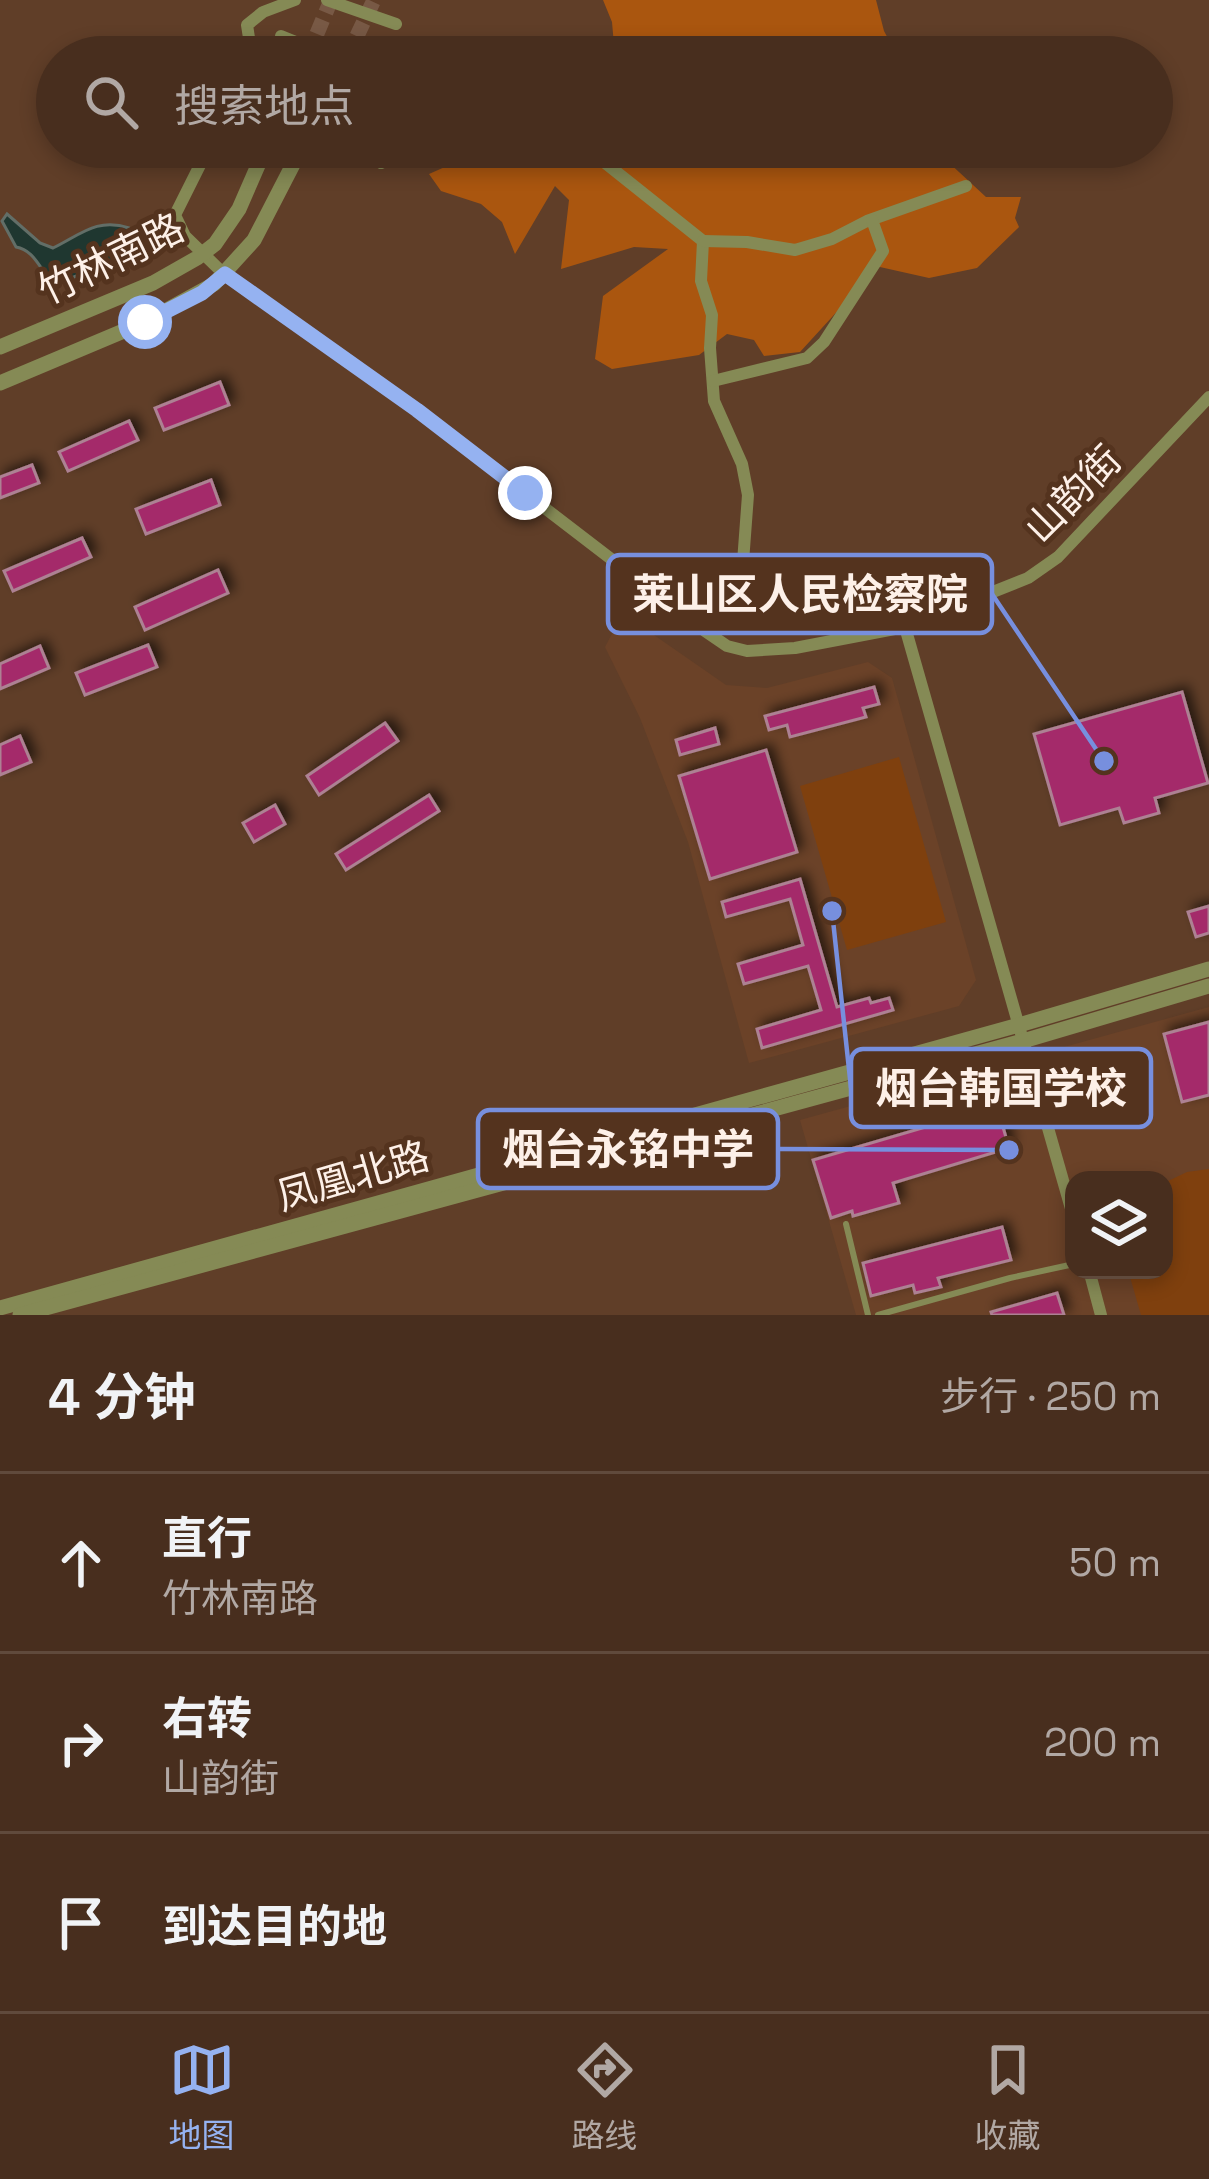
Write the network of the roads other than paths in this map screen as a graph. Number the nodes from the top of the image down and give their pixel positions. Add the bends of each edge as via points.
1 (295, 0) edge
2 (327, 0) edge
3 (396, 24) dead end
4 (249, 36) edge
5 (198, 168) edge
6 (257, 168) edge
7 (291, 168) edge
8 (612, 168) edge
9 (966, 186) dead end
10 (872, 220) junction
11 (703, 241) junction
12 (203, 254) junction
13 (225, 274) junction
14 (0, 347) edge
15 (712, 380) junction
16 (0, 383) edge
17 (1209, 397) edge
18 (729, 592) dead end
19 (905, 627) junction
20 (1209, 969) edge
21 (1209, 986) edge
22 (1021, 1033) junction
23 (1065, 1187) edge
24 (846, 1224) dead end
25 (1065, 1266) edge
26 (1091, 1279) edge
27 (0, 1308) edge
28 (888, 1314) edge
29 (20, 1315) edge
30 (868, 1315) edge
31 (878, 1315) edge
32 (1101, 1315) edge

1 - 4 street via 262,12 247,25
2 - 3 street
5 - 12 street via 175,215
6 - 12 street, 竹林南路 via 239,209
7 - 13 street, 竹林南路 via 254,240
8 - 11 street
9 - 10 street
10 - 11 street via 795,250
10 - 15 street via 883,251 824,342 806,358
11 - 15 street
12 - 13 street, 山韵街
12 - 14 street, 竹林南路
13 - 16 street, 竹林南路 via 145,322
13 - 19 street, 山韵街 via 728,646 795,648
15 - 18 street via 748,496 743,562
17 - 19 street, 山韵街 via 1058,556 1028,578
19 - 22 street
20 - 22 street, 凤凰北路
21 - 22 street, 凤凰北路
22 - 23 street
22 - 27 street, 凤凰北路
22 - 29 street, 凤凰北路
24 - 30 lane
25 - 28 lane
26 - 32 street
28 - 31 lane

